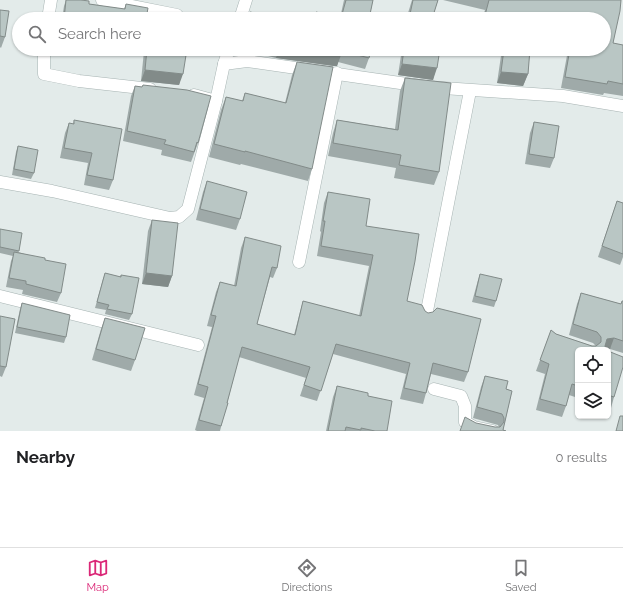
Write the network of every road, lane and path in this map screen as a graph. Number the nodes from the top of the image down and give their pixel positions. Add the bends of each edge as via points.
1 (50, 0) edge
2 (102, 0) edge
3 (246, 0) edge
4 (49, 12) edge
5 (162, 12) edge
6 (242, 12) edge
7 (44, 56) edge
8 (227, 56) edge
9 (224, 64) junction
10 (337, 73) junction
11 (162, 91) edge
12 (470, 91) junction
13 (184, 94) edge
14 (216, 101) junction
15 (623, 106) edge
16 (0, 182) edge
17 (300, 262) dead end
18 (0, 296) edge
19 (426, 316) edge
20 (198, 344) dead end
21 (434, 389) dead end
22 (493, 431) edge

1 - 4 street
2 - 5 street
3 - 6 street
7 - 11 street via 44,74
8 - 9 street
9 - 10 street via 247,61
9 - 14 street
10 - 12 street via 428,88
10 - 17 street
12 - 15 street via 563,96
12 - 19 street
13 - 14 street
14 - 16 street via 188,210 179,217 170,218
18 - 20 street
21 - 22 street via 461,396 465,406 465,422 474,427

